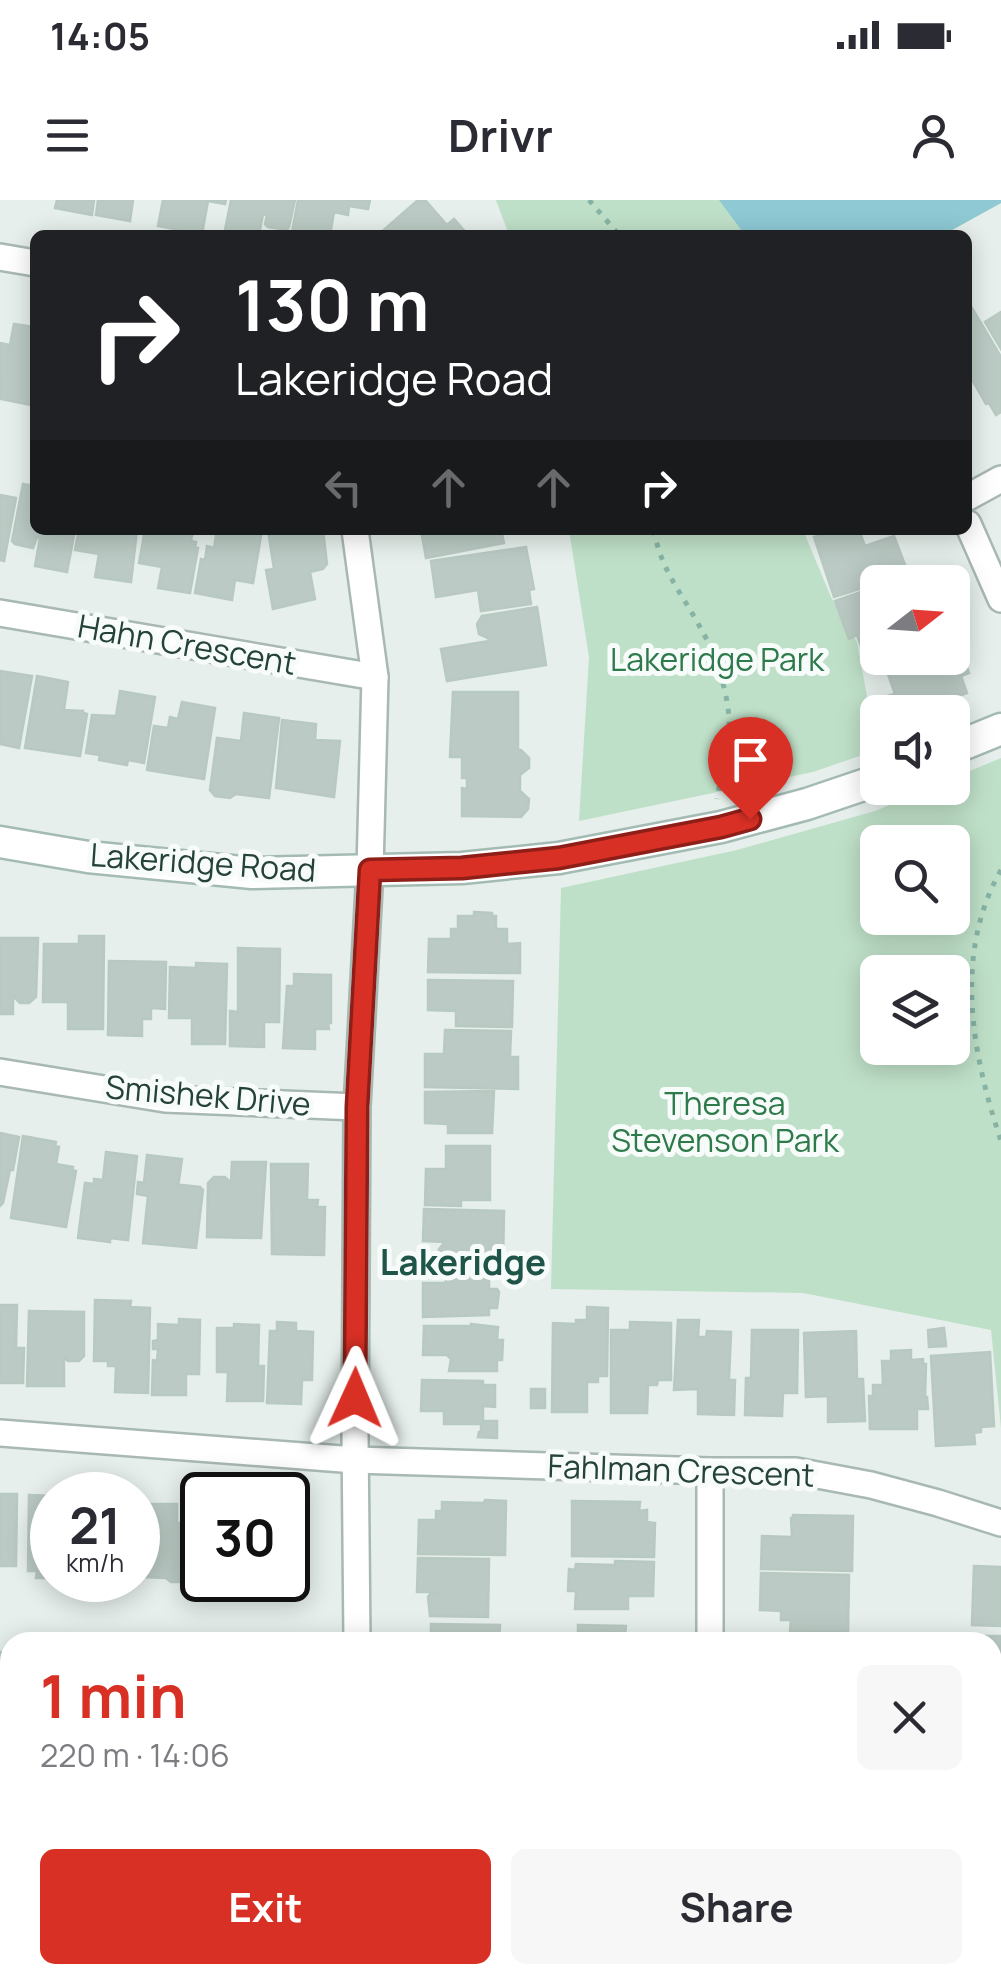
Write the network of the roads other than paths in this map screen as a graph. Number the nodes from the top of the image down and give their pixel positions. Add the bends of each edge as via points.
1 (0, 257) edge
2 (30, 262) edge
3 (1001, 479) edge
4 (972, 495) edge
5 (972, 533) edge
6 (357, 535) edge
7 (1001, 599) edge
8 (0, 613) edge
9 (375, 677) junction
10 (1001, 728) edge
11 (970, 741) edge
12 (860, 786) edge
13 (0, 842) edge
14 (370, 870) junction
15 (0, 1072) edge
16 (357, 1107) junction
17 (0, 1433) edge
18 (354, 1460) junction
19 (710, 1471) junction
20 (1001, 1523) edge
21 (357, 1632) edge
22 (710, 1632) edge

1 - 2 street
3 - 4 street
5 - 7 street
6 - 9 street
8 - 9 street, Hahn Crescent
9 - 14 street
10 - 11 street
12 - 14 street, Lakeridge Road via 721,827 559,858
13 - 14 street, Lakeridge Road via 252,872
14 - 16 street
15 - 16 street, Smishek Drive via 165,1099
16 - 18 street
17 - 18 street, Fahlman Crescent
18 - 19 street, Fahlman Crescent
18 - 21 street
19 - 20 street, Fahlman Crescent via 796,1471
19 - 22 street

